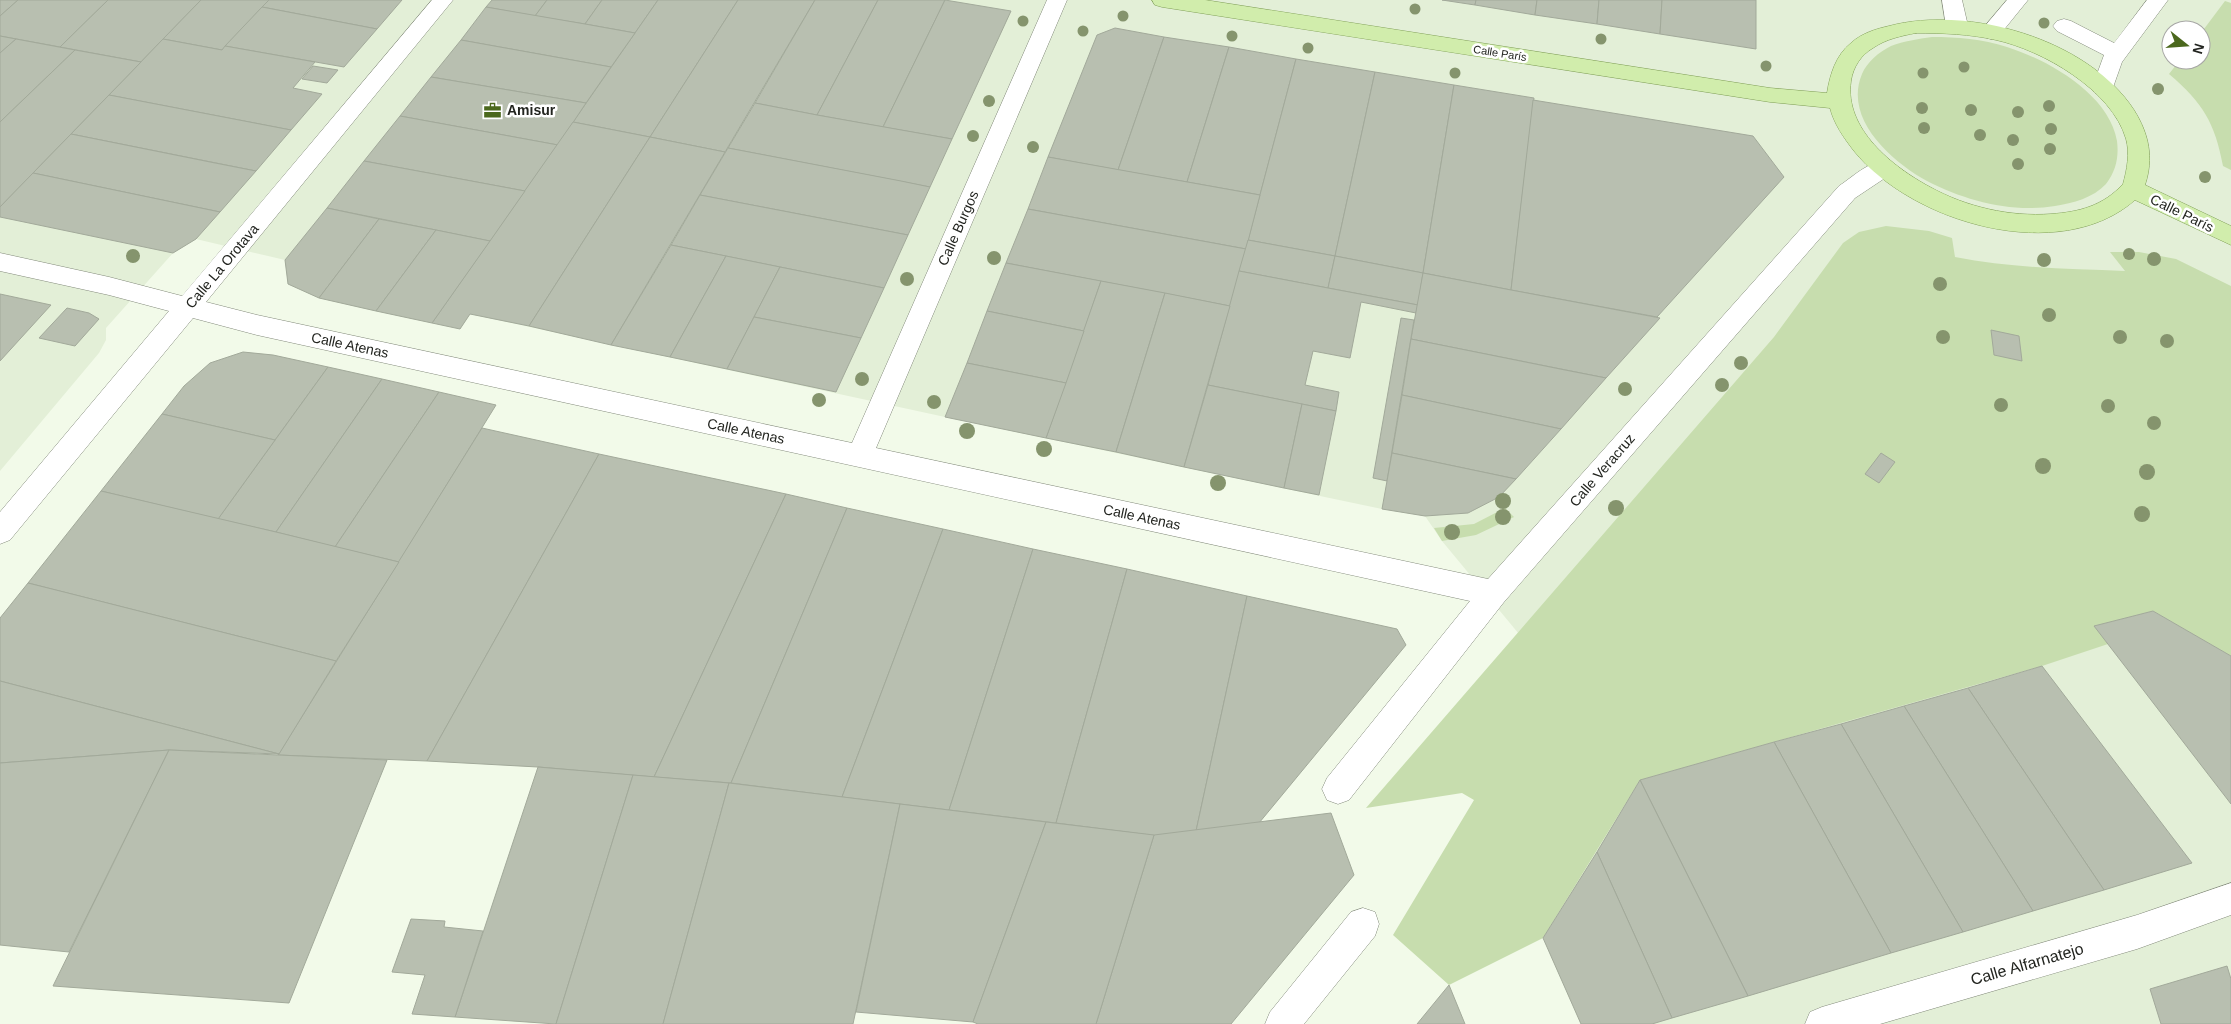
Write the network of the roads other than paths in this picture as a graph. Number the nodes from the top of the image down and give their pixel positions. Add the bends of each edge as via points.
1 (444, 0) edge
2 (1057, 0) edge
3 (1162, 0) edge
4 (1952, 0) edge
5 (2018, 0) edge
6 (2158, 0) edge
7 (1957, 26) junction
8 (2064, 26) dead end
9 (1992, 32) junction
10 (2117, 53) junction
11 (2103, 88) junction
12 (1838, 101) junction
13 (1883, 168) junction
14 (2132, 189) junction
15 (2231, 236) edge
16 (0, 262) edge
17 (188, 307) junction
18 (859, 456) junction
19 (0, 532) edge
20 (1494, 593) junction
21 (1338, 788) dead end
22 (2231, 899) edge
23 (1363, 924) dead end
24 (1282, 1024) edge
25 (1822, 1024) edge

1 - 17 street, Calle La Orotava
2 - 18 street, Calle Burgos
3 - 12 main road, Calle París via 1770,95
4 - 7 street
5 - 9 street
6 - 10 street
7 - 9 main road
7 - 12 main road via 1916,26 1881,35 1855,51 1840,73
8 - 10 street
9 - 11 main road via 2033,44 2072,64
10 - 11 street
11 - 14 main road via 2134,131 2141,158
12 - 13 main road via 1852,134
13 - 14 main road via 1923,194 1971,214 2021,224 2069,222 2107,210
13 - 20 street, Calle Veracruz via 1848,192
14 - 15 main road, Calle París
16 - 17 street, Calle Atenas
17 - 18 street, Calle Atenas via 257,325
17 - 19 street, Calle La Orotava
18 - 20 street, Calle Atenas
20 - 21 street, Calle Veracruz
22 - 25 street, Calle Alfarnatejo via 2137,932
23 - 24 street

